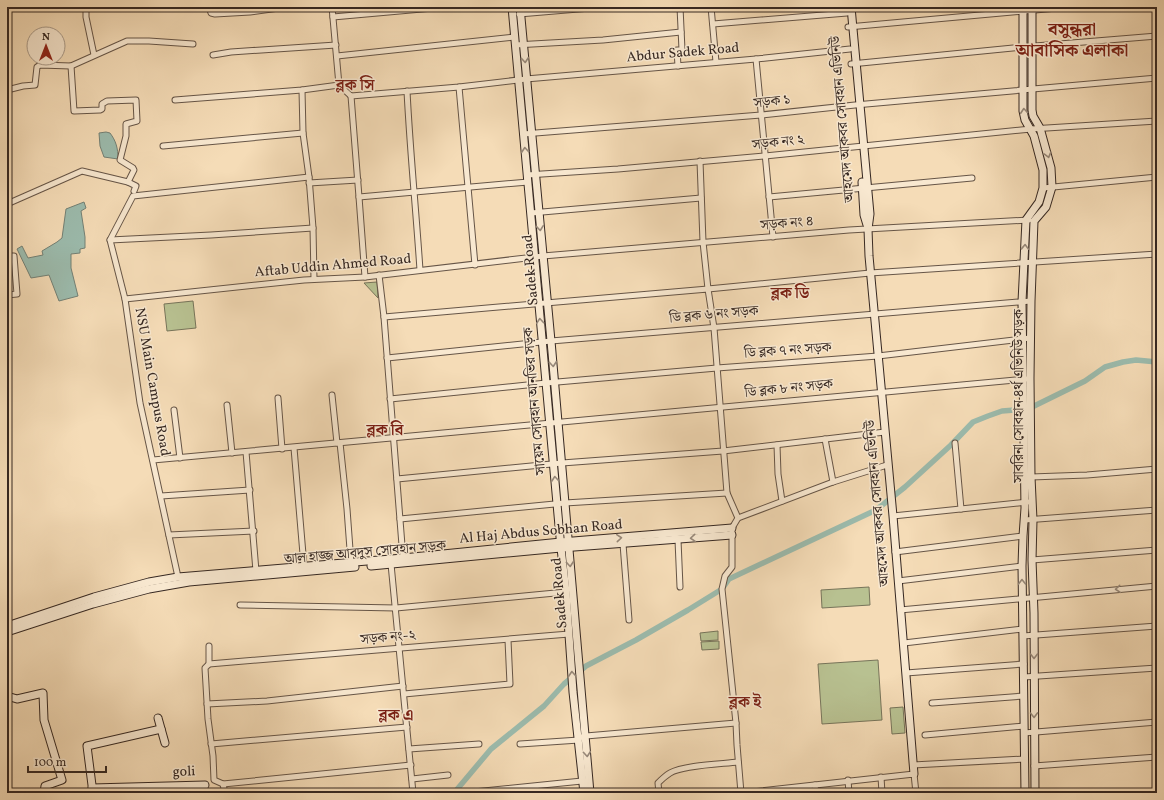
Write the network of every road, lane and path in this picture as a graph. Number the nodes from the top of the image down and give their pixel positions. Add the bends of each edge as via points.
1 (86, 7) edge
2 (209, 7) edge
3 (286, 7) edge
4 (332, 7) edge
5 (444, 7) edge
6 (602, 7) edge
7 (680, 7) edge
8 (712, 7) edge
9 (1068, 7) edge
10 (848, 9) edge
11 (1023, 9) edge
12 (1032, 9) edge
13 (251, 10) edge
14 (520, 10) edge
15 (512, 11) edge
16 (333, 17) junction
17 (713, 24) junction
18 (850, 27) junction
19 (681, 32) junction
20 (1157, 36) edge
21 (514, 37) junction
22 (193, 44) dead end
23 (336, 45) junction
24 (515, 45) junction
25 (523, 45) junction
26 (1032, 46) junction
27 (1023, 47) junction
28 (850, 49) junction
29 (94, 55) junction
30 (213, 55) dead end
31 (337, 56) junction
32 (756, 59) junction
33 (716, 62) junction
34 (854, 64) junction
35 (71, 66) junction
36 (678, 66) junction
37 (526, 78) junction
38 (1157, 78) edge
39 (518, 80) junction
40 (339, 85) junction
41 (459, 87) junction
42 (7, 90) edge
43 (302, 90) junction
44 (1032, 90) junction
45 (407, 91) junction
46 (1023, 91) junction
47 (350, 96) junction
48 (175, 100) dead end
49 (857, 104) junction
50 (761, 115) junction
51 (1157, 121) edge
52 (1040, 128) junction
53 (1031, 129) junction
54 (303, 132) junction
55 (523, 134) junction
56 (531, 134) junction
57 (163, 146) dead end
58 (861, 146) junction
59 (765, 156) junction
60 (700, 161) junction
61 (535, 175) junction
62 (1157, 177) edge
63 (972, 178) dead end
64 (527, 179) junction
65 (309, 180) junction
66 (358, 180) junction
67 (128, 182) junction
68 (469, 187) junction
69 (1052, 187) junction
70 (865, 188) junction
71 (1043, 188) junction
72 (414, 191) junction
73 (133, 194) junction
74 (360, 197) junction
75 (769, 197) junction
76 (701, 198) junction
77 (7, 204) edge
78 (530, 213) junction
79 (539, 213) junction
80 (1030, 220) junction
81 (313, 228) junction
82 (868, 229) junction
83 (773, 237) junction
84 (110, 240) junction
85 (704, 242) junction
86 (1157, 254) edge
87 (7, 256) edge
88 (534, 256) junction
89 (543, 256) junction
90 (1025, 262) junction
91 (1033, 262) junction
92 (475, 265) junction
93 (420, 270) junction
94 (870, 273) junction
95 (379, 275) junction
96 (365, 277) junction
97 (314, 279) junction
98 (708, 288) junction
99 (7, 295) edge
100 (125, 299) junction
101 (1031, 301) junction
102 (1022, 302) junction
103 (539, 303) junction
104 (547, 303) junction
105 (874, 314) junction
106 (384, 317) junction
107 (714, 328) junction
108 (1030, 338) junction
109 (1022, 339) junction
110 (551, 341) junction
111 (542, 342) junction
112 (878, 356) junction
113 (387, 358) junction
114 (716, 368) junction
115 (1027, 379) junction
116 (555, 382) junction
117 (546, 383) junction
118 (881, 392) junction
119 (332, 395) dead end
120 (278, 398) dead end
121 (390, 399) junction
122 (227, 405) dead end
123 (720, 408) junction
124 (174, 410) dead end
125 (1028, 414) junction
126 (550, 422) junction
127 (558, 422) junction
128 (885, 432) junction
129 (394, 438) junction
130 (825, 439) junction
131 (339, 443) junction
132 (955, 443) dead end
133 (777, 445) junction
134 (294, 448) junction
135 (282, 449) junction
136 (246, 452) junction
137 (723, 452) junction
138 (232, 453) junction
139 (180, 458) junction
140 (153, 460) junction
141 (562, 463) junction
142 (554, 464) junction
143 (887, 465) junction
144 (1157, 469) edge
145 (1031, 477) junction
146 (397, 479) junction
147 (833, 482) junction
148 (250, 490) junction
149 (727, 493) junction
150 (161, 496) junction
151 (782, 501) junction
152 (1025, 502) junction
153 (1033, 502) junction
154 (565, 503) junction
155 (557, 504) junction
156 (961, 509) junction
157 (1157, 510) edge
158 (893, 516) junction
159 (400, 518) junction
160 (738, 518) junction
161 (1025, 520) junction
162 (1034, 520) junction
163 (254, 531) junction
164 (732, 532) junction
165 (169, 535) junction
166 (1023, 536) junction
167 (678, 540) junction
168 (623, 544) junction
169 (561, 545) junction
170 (569, 545) junction
171 (1157, 550) edge
172 (895, 552) junction
173 (403, 558) junction
174 (1032, 560) junction
175 (351, 563) junction
176 (391, 564) junction
177 (304, 566) junction
178 (1022, 566) junction
179 (256, 571) junction
180 (178, 577) junction
181 (898, 581) junction
182 (1157, 586) edge
183 (680, 588) dead end
184 (566, 592) junction
185 (1034, 597) junction
186 (1022, 598) junction
187 (240, 605) dead end
188 (396, 608) junction
189 (900, 610) junction
190 (629, 620) dead end
191 (7, 626) edge
192 (1157, 626) edge
193 (7, 632) edge
194 (1023, 633) junction
195 (569, 634) junction
196 (1034, 636) junction
197 (508, 640) junction
198 (904, 643) junction
199 (209, 646) dead end
200 (399, 649) junction
201 (209, 664) junction
202 (1024, 664) junction
203 (1157, 668) edge
204 (906, 673) junction
205 (1034, 676) junction
206 (1024, 677) junction
207 (403, 686) junction
208 (404, 694) junction
209 (7, 696) edge
210 (1024, 696) junction
211 (932, 703) dead end
212 (207, 704) junction
213 (158, 718) dead end
214 (1157, 722) edge
215 (736, 723) junction
216 (407, 727) junction
217 (162, 729) junction
218 (1024, 730) junction
219 (1034, 732) junction
220 (925, 735) dead end
221 (586, 736) junction
222 (578, 739) junction
223 (165, 743) dead end
224 (211, 744) junction
225 (479, 744) dead end
226 (520, 744) dead end
227 (409, 749) junction
228 (1157, 757) edge
229 (1025, 759) junction
230 (738, 762) junction
231 (410, 765) junction
232 (914, 765) junction
233 (1034, 766) junction
234 (914, 774) junction
235 (448, 775) dead end
236 (881, 777) junction
237 (412, 779) junction
238 (848, 780) junction
239 (582, 781) junction
240 (223, 784) junction
241 (205, 785) dead end
242 (815, 785) junction
243 (92, 790) edge
244 (776, 791) edge
245 (474, 792) dead end
246 (1157, 792) edge
247 (44, 793) edge
248 (225, 793) edge
249 (413, 793) edge
250 (584, 793) edge
251 (590, 793) edge
252 (659, 793) edge
253 (742, 793) edge
254 (816, 793) edge
255 (849, 793) edge
256 (882, 793) edge
257 (916, 793) edge
258 (1025, 793) edge
259 (1035, 793) edge
260 (1145, 793) edge

1 - 29 street
2 - 13 street via 212,14
3 - 13 street
4 - 16 street
5 - 16 street
6 - 14 street
7 - 19 street
8 - 17 street
9 - 12 street
10 - 17 street
10 - 18 street, আহমেদ আকবর সোবহান এভিনিউ
11 - 12 street
11 - 18 street
11 - 27 street
12 - 26 street
14 - 15 street
14 - 25 street
15 - 21 street, সায়েম সোবহান আনভির সড়ক
16 - 23 street
17 - 33 street
18 - 28 street, আহমেদ আকবর সোবহান এভিনিউ
18 - 34 street, আহমেদ আকবর সোবহান এভিনিউ
19 - 25 street
19 - 36 street via 682,50 677,50
20 - 26 street
21 - 24 street, সায়েম সোবহান আনভির সড়ক
21 - 31 street
22 - 29 street via 129,41
23 - 30 street
23 - 31 street
24 - 25 street
24 - 39 street, সায়েম সোবহান আনভির সড়ক
25 -> 37 street
26 - 27 street
26 - 44 street
27 - 34 street
27 - 46 street
28 - 32 street, Abdur Sadek Road
28 - 34 street, আহমেদ আকবর সোবহান এভিনিউ
29 - 35 street
31 - 40 street
32 - 33 street, Abdur Sadek Road
32 - 50 street
33 - 36 street, Abdur Sadek Road
34 - 49 street, আহমেদ আকবর সোবহান এভিনিউ
35 - 42 street via 40,65 35,85
35 - 67 street via 74,111 100,110 102,104 107,101 136,100 137,121 126,124 127,135 120,158 133,168
36 - 37 street, Abdur Sadek Road
37 - 39 street, Abdur Sadek Road
37 - 56 street
38 - 44 street, সড়ক ১
39 - 41 street, Abdur Sadek Road
39 - 55 street, সায়েম সোবহান আনভির সড়ক
40 - 43 street
40 - 47 street
41 - 45 street, Abdur Sadek Road
41 - 68 street
43 - 48 street
43 - 54 street
44 - 46 street, সড়ক ১
44 - 52 street via 1033,116
45 - 47 street, Abdur Sadek Road
45 - 72 street
46 - 49 street, সড়ক ১
53 -> 46 street via 1025,120
47 - 66 street
49 - 50 street, সড়ক ১
49 - 58 street, আহমেদ আকবর সোবহান এভিনিউ
50 - 56 street, সড়ক ১
50 - 59 street
51 - 52 street, সড়ক নং ২
52 - 53 street, সড়ক নং ২
52 -> 69 street via 1051,168
53 - 58 street, সড়ক নং ২
53 - 71 street via 1043,170
54 - 57 street
54 - 65 street
55 - 56 street, সড়ক ১
64 -> 55 street, সায়েম সোবহান আনভির সড়ক
56 - 61 street
58 - 59 street, সড়ক নং ২
58 - 70 street, আহমেদ আকবর সোবহান এভিনিউ
59 - 60 street, সড়ক নং ২
59 - 75 street
60 - 61 street, সড়ক নং ২
60 - 76 street
61 - 64 street, সড়ক নং ২
61 - 79 street, Sadek Road
62 - 69 street
63 - 70 street
64 - 68 street, সড়ক নং ২
64 - 78 street, সায়েম সোবহান আনভির সড়ক
65 - 66 street
65 - 73 street
65 - 81 street
66 - 74 street
67 - 73 street via 136,186
67 - 77 street via 82,171
68 - 72 street, সড়ক নং ২
68 - 92 street
69 - 71 street
69 - 80 street via 1046,207
70 - 75 street
70 - 82 street, আহমেদ আকবর সোবহান এভিনিউ via 864,215
71 - 80 street
72 - 74 street, সড়ক নং ২
72 - 93 street
73 - 84 street
74 - 96 street
75 - 83 street
76 - 79 street
76 - 85 street
78 - 79 street
78 - 88 street, সায়েম সোবহান আনভির সড়ক
79 -> 89 street, Sadek Road
80 - 82 street, সড়ক নং ৪
90 -> 80 street, সাবরিনা সোবহান ৪র্থ এভিনিউ সড়ক
80 - 91 street, সাবরিনা সোবহান ৪র্থ এভিনিউ সড়ক
81 - 84 street
81 - 97 street
82 - 83 street, সড়ক নং ৪
82 - 94 street, আহমেদ আকবর সোবহান এভিনিউ
83 - 85 street, সড়ক নং ৪
84 - 100 street, NSU Main Campus Road
85 - 89 street, সড়ক নং ৪
85 - 98 street
86 - 91 street
87 - 99 street via 14,256 17,294
88 - 89 street, Aftab Uddin Ahmed Road
88 - 92 street, Aftab Uddin Ahmed Road
88 - 103 street, সায়েম সোবহান আনভির সড়ক
89 - 104 street, Sadek Road
90 - 91 street
90 - 94 street
90 - 102 street, সাবরিনা সোবহান ৪র্থ এভিনিউ সড়ক
91 - 101 street, সাবরিনা সোবহান ৪র্থ এভিনিউ সড়ক
92 - 93 street, Aftab Uddin Ahmed Road
93 - 95 street, Aftab Uddin Ahmed Road
94 - 98 street
94 - 105 street, আহমেদ আকবর সোবহান এভিনিউ
95 - 96 street, Aftab Uddin Ahmed Road
95 - 106 street
96 - 97 street, Aftab Uddin Ahmed Road
97 - 100 street, Aftab Uddin Ahmed Road
98 - 104 street
98 - 107 street
100 - 140 street, NSU Main Campus Road via 140,403
101 - 102 street, ডি ব্লক ৬ নং সড়ক
101 - 108 street, সাবরিনা সোবহান ৪র্থ এভিনিউ সড়ক
102 - 105 street, ডি ব্লক ৬ নং সড়ক
102 - 109 street, সাবরিনা সোবহান ৪র্থ এভিনিউ সড়ক
103 - 104 street
103 - 106 street
111 -> 103 street, সায়েম সোবহান আনভির সড়ক
104 - 110 street, Sadek Road
105 - 107 street, ডি ব্লক ৬ নং সড়ক
105 - 112 street, আহমেদ আকবর সোবহান এভিনিউ
106 - 113 street
107 - 110 street, ডি ব্লক ৬ নং সড়ক
107 - 114 street
108 - 109 street, ডি ব্লক ৭ নং সড়ক
108 - 115 street, সাবরিনা সোবহান ৪র্থ এভিনিউ সড়ক
109 - 112 street, ডি ব্লক ৭ নং সড়ক
109 - 115 street, সাবরিনা সোবহান ৪র্থ এভিনিউ সড়ক
110 - 111 street, ডি ব্লক ৬ নং সড়ক
110 -> 116 street, Sadek Road
111 - 113 street, ডি ব্লক ৬ নং সড়ক
111 - 117 street, সায়েম সোবহান আনভির সড়ক
112 - 114 street, ডি ব্লক ৭ নং সড়ক
112 - 118 street, আহমেদ আকবর সোবহান এভিনিউ
113 - 121 street
114 - 116 street, ডি ব্লক ৭ নং সড়ক
114 - 123 street
115 - 118 street, ডি ব্লক ৮ নং সড়ক
115 - 125 street, সাবরিনা সোবহান ৪র্থ এভিনিউ সড়ক
116 - 117 street, ডি ব্লক ৭ নং সড়ক
116 - 127 street, Sadek Road
117 - 121 street, ডি ব্লক ৭ নং সড়ক
117 - 126 street, সায়েম সোবহান আনভির সড়ক
118 - 123 street, ডি ব্লক ৮ নং সড়ক
118 - 128 street, আহমেদ আকবর সোবহান এভিনিউ
119 - 131 street
120 - 135 street
121 - 129 street
122 - 138 street
123 - 127 street, ডি ব্লক ৮ নং সড়ক
123 - 137 street
124 - 139 street
125 - 145 street, সাবরিনা সোবহান ৪র্থ এভিনিউ সড়ক
125 - 152 street, সাবরিনা সোবহান ৪র্থ এভিনিউ সড়ক
126 - 127 street, ডি ব্লক ৮ নং সড়ক
126 - 129 street, ডি ব্লক ৮ নং সড়ক
126 - 142 street, সায়েম সোবহান আনভির সড়ক
127 - 141 street, Sadek Road
128 - 130 street
128 - 143 street, আহমেদ আকবর সোবহান এভিনিউ
129 - 131 street, ডি ব্লক ৮ নং সড়ক
129 - 146 street
130 - 133 street
130 - 147 street
131 - 134 street, ডি ব্লক ৮ নং সড়ক
131 - 175 street
132 - 156 street
133 - 137 street
133 - 151 street
134 - 135 street, ডি ব্লক ৮ নং সড়ক
134 - 177 street
135 - 136 street, ডি ব্লক ৮ নং সড়ক
136 - 138 street, ডি ব্লক ৮ নং সড়ক
136 - 148 street
137 - 141 street
137 - 149 street
138 - 139 street, ডি ব্লক ৮ নং সড়ক
139 - 140 street, ডি ব্লক ৮ নং সড়ক
140 - 150 street, NSU Main Campus Road
141 - 142 street
141 - 154 street, Sadek Road
142 - 146 street
155 -> 142 street, সায়েম সোবহান আনভির সড়ক
143 - 147 street
143 - 158 street, আহমেদ আকবর সোবহান এভিনিউ
144 - 145 street
145 - 153 street, সাবরিনা সোবহান ৪র্থ এভিনিউ সড়ক
146 - 159 street
147 - 151 street
148 - 150 street
148 - 163 street
149 - 154 street
149 - 160 street
150 - 165 street, NSU Main Campus Road
151 - 160 street
152 - 153 street
152 - 156 street
152 - 161 street, সাবরিনা সোবহান ৪র্থ এভিনিউ সড়ক
153 - 162 street, সাবরিনা সোবহান ৪র্থ এভিনিউ সড়ক
154 - 155 street
154 - 170 street, Sadek Road
155 - 159 street
155 - 169 street, সায়েম সোবহান আনভির সড়ক
156 - 158 street
157 - 162 street
158 - 172 street, আহমেদ আকবর সোবহান এভিনিউ
159 - 173 street
160 - 164 street
161 - 162 street
161 - 166 street, সাবরিনা সোবহান ৪র্থ এভিনিউ সড়ক
162 - 174 street, সাবরিনা সোবহান ৪র্থ এভিনিউ সড়ক
163 - 165 street
163 - 179 street
164 -> 167 street
170 -> 164 street, Al Haj Abdus Sobhan Road
164 - 215 street via 732,567 725,576 722,589
165 - 180 street, NSU Main Campus Road
166 - 172 street
166 - 178 street, সাবরিনা সোবহান ৪র্থ এভিনিউ সড়ক
167 - 168 street
167 - 183 street
168 - 170 street
168 - 190 street
169 - 170 street, Al Haj Abdus Sobhan Road
169 - 173 street, Al Haj Abdus Sobhan Road
169 - 176 street, আল হাজ্জ আবদুস সোবহান সড়ক
169 - 184 street, সায়েম সোবহান আনভির সড়ক
170 -> 221 street, Sadek Road
171 - 174 street
172 - 181 street, আহমেদ আকবর সোবহান এভিনিউ
173 - 175 street, Al Haj Abdus Sobhan Road
174 - 185 street, সাবরিনা সোবহান ৪র্থ এভিনিউ সড়ক
175 - 177 street, Al Haj Abdus Sobhan Road
176 - 188 street
176 - 193 street, আল হাজ্জ আবদুস সোবহান সড়ক via 163,586 93,604
177 - 179 street, Al Haj Abdus Sobhan Road
178 - 181 street
186 -> 178 street, সাবরিনা সোবহান ৪র্থ এভিনিউ সড়ক
179 - 180 street, Al Haj Abdus Sobhan Road
180 - 191 street, Al Haj Abdus Sobhan Road via 149,582 92,598
181 - 189 street, আহমেদ আকবর সোবহান এভিনিউ
182 -> 185 street
184 - 188 street
184 - 195 street, সায়েম সোবহান আনভির সড়ক
185 - 186 street
185 - 196 street, সাবরিনা সোবহান ৪র্থ এভিনিউ সড়ক
186 - 189 street
186 - 194 street, সাবরিনা সোবহান ৪র্থ এভিনিউ সড়ক
187 - 188 street
188 - 200 street
189 - 198 street, আহমেদ আকবর সোবহান এভিনিউ
192 - 196 street
194 - 196 street
194 - 198 street
194 - 202 street, সাবরিনা সোবহান ৪র্থ এভিনিউ সড়ক
195 - 197 street, সড়ক নং-২
222 -> 195 street, সায়েম সোবহান আনভির সড়ক
196 -> 205 street, সাবরিনা সোবহান ৪র্থ এভিনিউ সড়ক
197 - 200 street, সড়ক নং-২
197 - 208 street via 510,684
198 - 204 street, আহমেদ আকবর সোবহান এভিনিউ
199 - 201 street
200 - 201 street, সড়ক নং-২
200 - 207 street
201 - 212 street via 205,668
202 - 204 street
202 - 206 street, সাবরিনা সোবহান ৪র্থ এভিনিউ সড়ক
203 - 205 street
204 - 232 street, আহমেদ আকবর সোবহান এভিনিউ
205 - 206 street
205 -> 219 street, সাবরিনা সোবহান ৪র্থ এভিনিউ সড়ক
206 - 210 street, সাবরিনা সোবহান ৪র্থ এভিনিউ সড়ক
207 - 208 street
207 - 212 street
208 - 216 street
209 - 247 street via 17,699 43,693 44,720 62,780 45,786
210 - 211 street
210 - 218 street, সাবরিনা সোবহান ৪র্থ এভিনিউ সড়ক
212 - 224 street
213 - 217 street
214 - 219 street
215 - 221 street
215 - 230 street
216 - 224 street
216 - 227 street
217 - 223 street
217 - 243 street via 87,746
218 - 219 street
218 - 220 street
218 - 229 street, সাবরিনা সোবহান ৪র্থ এভিনিউ সড়ক
219 - 233 street, সাবরিনা সোবহান ৪র্থ এভিনিউ সড়ক
221 - 222 street
221 -> 251 street, Sadek Road
222 - 226 street
222 - 239 street, সায়েম সোবহান আনভির সড়ক
224 - 240 street via 214,780
225 - 227 street
227 - 231 street
228 - 233 street
229 - 232 street
229 - 258 street, সাবরিনা সোবহান ৪র্থ এভিনিউ সড়ক
230 - 252 street via 671,772 658,783
230 - 253 street
231 - 237 street
231 - 240 street
232 - 234 street, আহমেদ আকবর সোবহান এভিনিউ
233 - 259 street, সাবরিনা সোবহান ৪র্থ এভিনিউ সড়ক
234 - 236 street
234 - 257 street
235 - 237 street
236 - 238 street
236 - 256 street
237 - 249 street
238 - 242 street
238 - 255 street
239 - 245 street
239 - 250 street, সায়েম সোবহান আনভির সড়ক
240 - 248 street
241 - 243 street, goli
242 - 244 street
242 - 254 street
244 - 253 street
246 - 260 street

